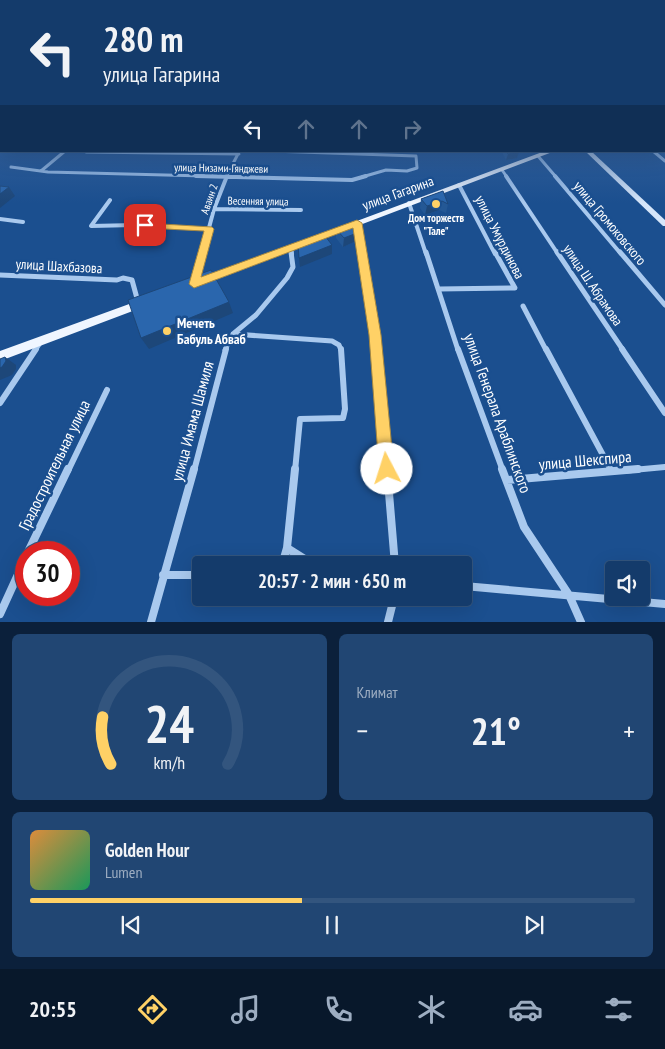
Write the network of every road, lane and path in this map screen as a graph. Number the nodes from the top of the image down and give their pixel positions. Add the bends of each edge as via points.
1 (64, 152) edge
2 (86, 152) dead end
3 (312, 152) edge
4 (549, 152) edge
5 (589, 152) edge
6 (654, 152) edge
7 (239, 153) edge
8 (354, 153) edge
9 (538, 156) junction
10 (665, 161) edge
11 (11, 167) dead end
12 (502, 170) junction
13 (41, 171) junction
14 (226, 177) junction
15 (460, 185) junction
16 (110, 200) dead end
17 (409, 203) junction
18 (214, 209) junction
19 (302, 210) dead end
20 (0, 219) edge
21 (23, 222) dead end
22 (357, 223) junction
23 (665, 224) edge
24 (209, 229) junction
25 (291, 248) junction
26 (0, 275) edge
27 (190, 286) joint
28 (439, 290) junction
29 (153, 299) edge
30 (139, 305) junction
31 (665, 305) edge
32 (523, 306) dead end
33 (233, 334) junction
34 (42, 340) junction
35 (0, 356) edge
36 (107, 390) dead end
37 (0, 403) edge
38 (665, 413) edge
39 (665, 467) edge
40 (611, 470) junction
41 (507, 480) junction
42 (33, 541) edge
43 (287, 548) junction
44 (285, 556) edge
45 (300, 556) edge
46 (394, 556) edge
47 (163, 575) junction
48 (192, 575) edge
49 (15, 581) edge
50 (472, 587) edge
51 (569, 595) junction
52 (665, 604) edge
53 (392, 606) edge
54 (0, 614) edge
55 (151, 622) edge
56 (388, 622) edge
57 (581, 622) edge

1 - 13 street
2 - 7 street
3 - 8 street
4 - 9 main road, улица Гагарина
5 - 23 street
6 - 10 street
7 - 14 street, Аваин 2
8 - 14 street, улица Низами-Гянджеви via 416,156 417,168 386,170 352,180
9 - 12 main road, улица Гагарина
9 - 31 street, улица Громоковского
11 - 13 street, улица Низами-Гянджеви
12 - 15 main road, улица Гагарина
12 - 38 street, улица Ш. Абрамова
13 - 14 street, улица Низами-Гянджеви
14 - 18 street, Аваин 2
15 - 17 main road, улица Гагарина
15 - 28 street, улица Умурдинова via 515,288
16 - 24 street via 91,226
17 - 22 main road, улица Гагарина
17 - 28 street, улица Генерала Араблинского
18 - 19 street, Весенняя улица
18 - 24 street, Аваин 2
20 - 21 street
22 - 25 main road, улица Гагарина
22 - 46 street via 375,335
24 - 27 street, Аваин 2
25 - 27 main road, улица Гагарина
25 - 33 street, улица Имама Шамиля via 293,268 287,278 249,322
26 - 30 street, улица Шахбазова via 123,278 132,280
28 - 41 street, улица Генерала Араблинского
29 - 30 main road
30 - 34 main road
32 - 40 street
33 - 43 street via 332,341 342,352 343,418 300,419
33 - 47 street, улица Имама Шамиля via 223,355
34 - 35 main road
34 - 37 street
36 - 42 street, Градостроительная улица
39 - 40 street, улица Шекспира
40 - 41 street, улица Шекспира
41 - 51 street, улица Генерала Араблинского via 524,527
43 - 44 street
43 - 45 street
47 - 48 street
47 - 55 street, улица Имама Шамиля
49 - 54 street
50 - 51 street
51 - 52 street
51 - 57 street, улица Генерала Араблинского
53 - 56 street

